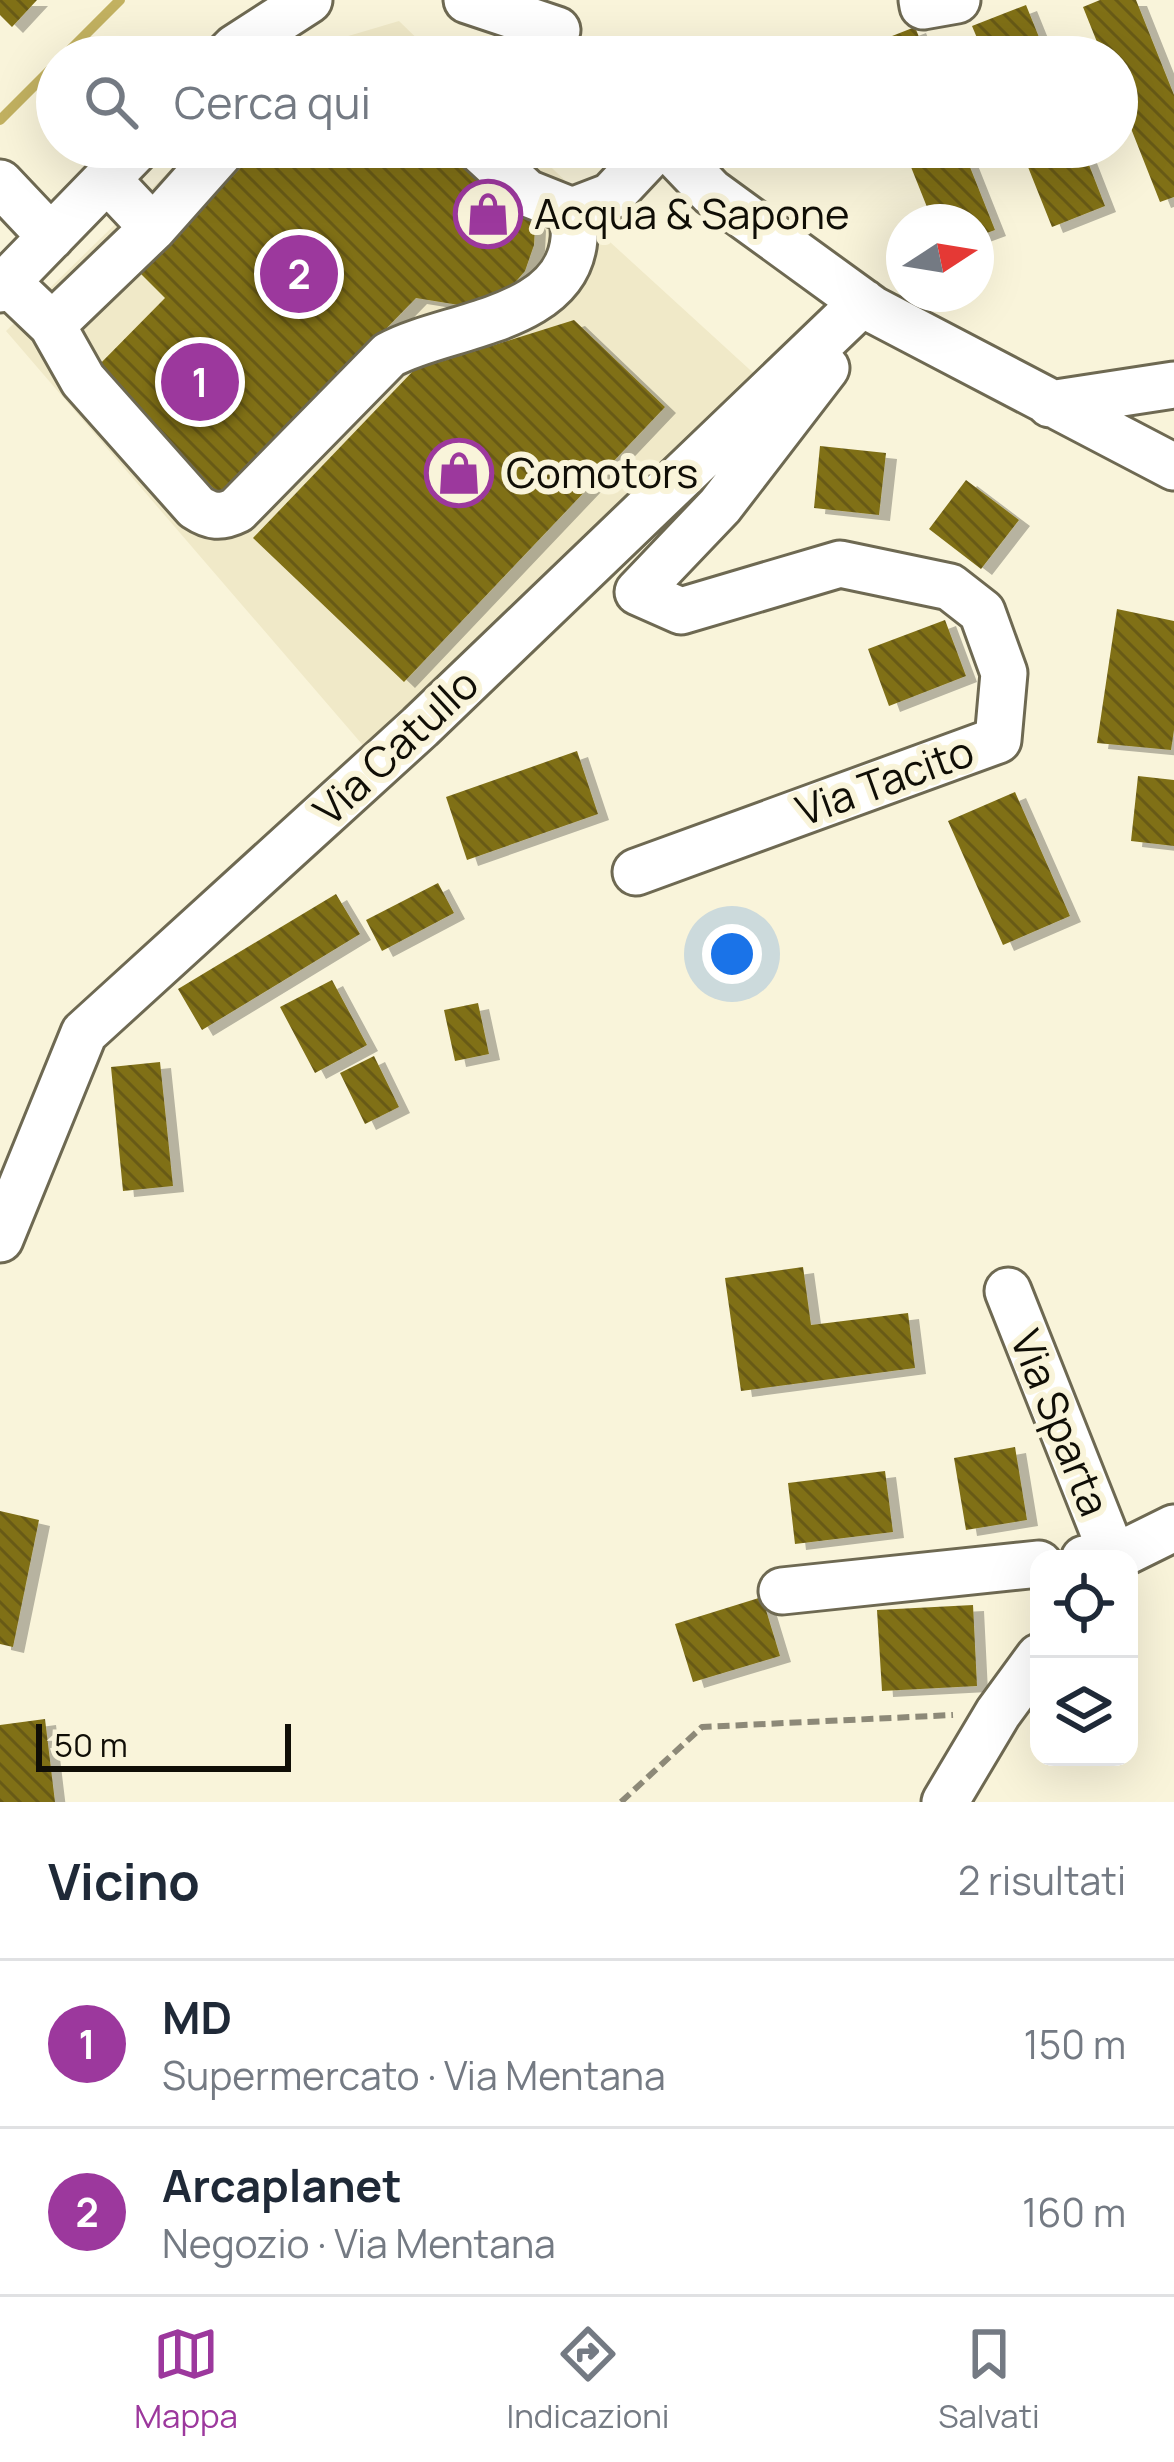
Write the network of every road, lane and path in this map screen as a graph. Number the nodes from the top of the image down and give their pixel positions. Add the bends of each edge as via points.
1 (265, 0) edge
2 (309, 0) edge
3 (467, 0) edge
4 (922, 0) edge
5 (957, 0) edge
6 (558, 29) edge
7 (241, 36) edge
8 (255, 36) edge
9 (117, 168) edge
10 (124, 168) edge
11 (206, 168) edge
12 (500, 168) edge
13 (637, 168) edge
14 (688, 168) edge
15 (0, 183) edge
16 (572, 211) junction
17 (152, 228) junction
18 (50, 237) junction
19 (4, 286) edge
20 (868, 305) junction
21 (52, 325) junction
22 (1174, 386) edge
23 (1050, 404) junction
24 (1174, 467) edge
25 (636, 872) dead end
26 (0, 1239) edge
27 (1008, 1291) dead end
28 (1174, 1528) edge
29 (1099, 1550) edge
30 (1121, 1550) edge
31 (1030, 1565) edge
32 (782, 1591) dead end
33 (1038, 1658) edge
34 (998, 1713) junction
35 (621, 1802) edge
36 (945, 1802) edge

1 - 7 street
2 - 8 street
3 - 6 street
4 - 5 street
9 - 18 street
10 - 17 street
11 - 17 street
12 - 16 street via 527,193
13 - 16 street via 611,196
14 - 20 street
15 - 18 street
16 - 21 street via 574,243 562,275 542,296 389,355 224,517 196,507 82,380
17 - 21 street
18 - 19 street
19 - 21 street
20 - 23 street
20 - 25 street, Via Tacito via 721,506 638,592 681,611 840,564 950,587 982,612 1004,673 998,740
20 - 26 street, Via Catullo via 84,1033
22 - 23 street
23 - 24 street
27 - 29 street, Via Sparta
28 - 30 street, Via Sparta
31 - 32 street, Via Sparta
33 - 34 street
34 - 35 path via 702,1727
34 - 36 street

